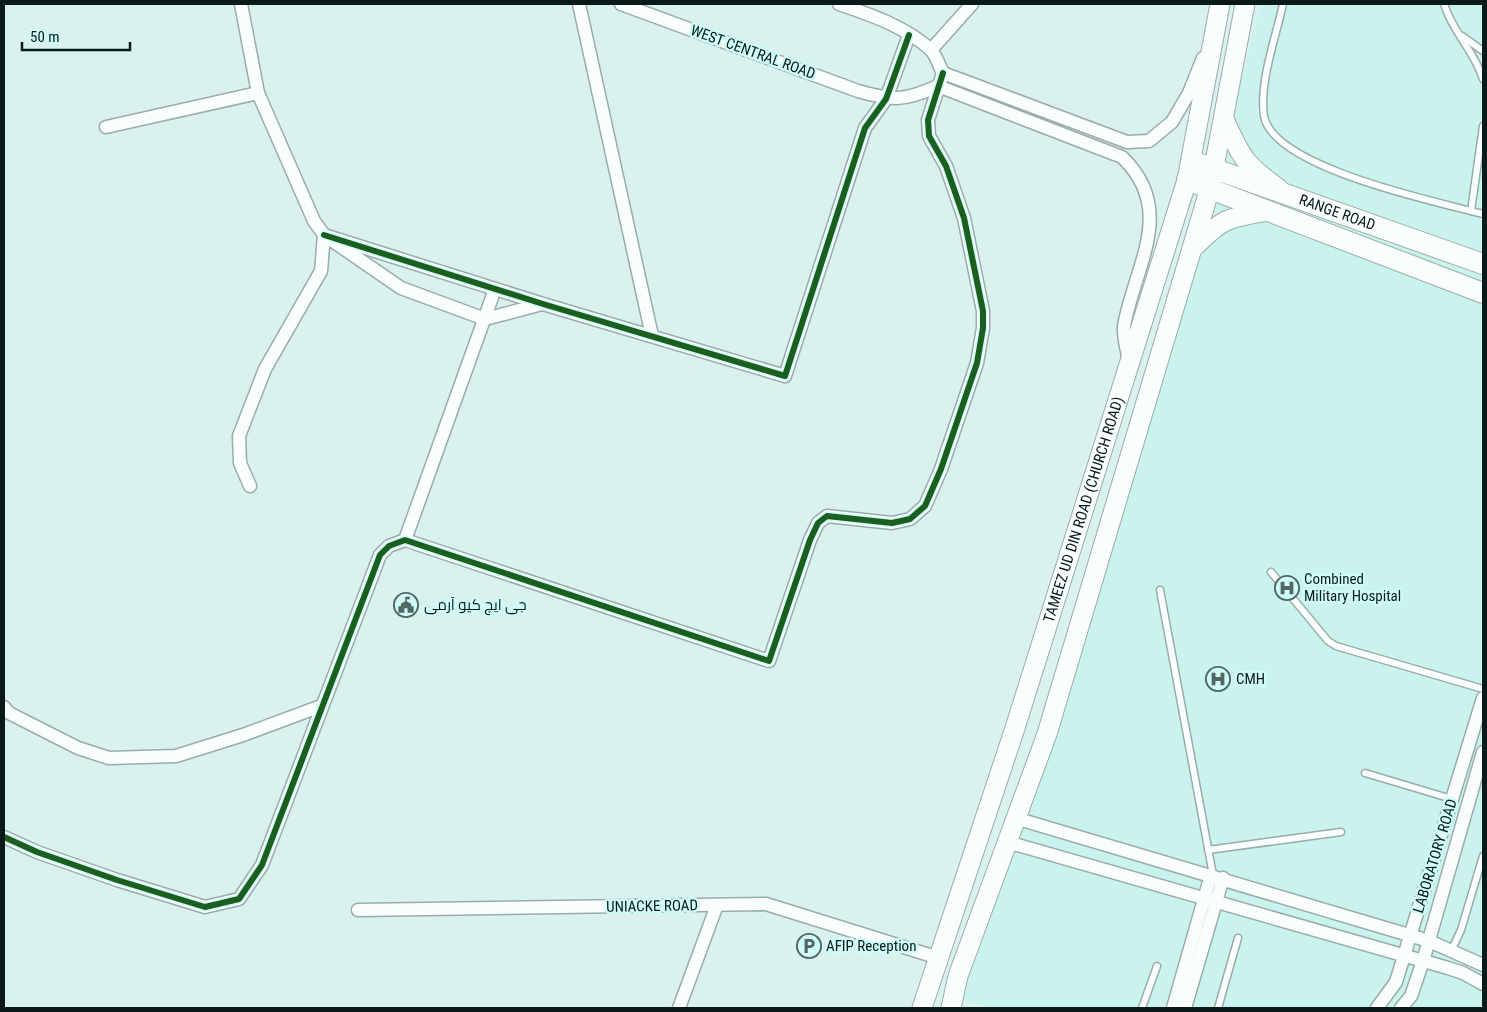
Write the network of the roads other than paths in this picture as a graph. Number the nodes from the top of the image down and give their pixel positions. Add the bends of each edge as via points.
1 (241, 4) edge
2 (579, 4) edge
3 (622, 4) edge
4 (839, 4) edge
5 (972, 4) edge
6 (1213, 4) edge
7 (1220, 4) edge
8 (1245, 4) edge
9 (1283, 4) edge
10 (1444, 4) edge
11 (1460, 34) junction
12 (909, 35) junction
13 (931, 50) junction
14 (1483, 51) edge
15 (942, 73) junction
16 (1483, 79) edge
17 (938, 86) junction
18 (258, 93) junction
19 (886, 99) junction
20 (1224, 119) junction
21 (1483, 126) edge
22 (106, 127) dead end
23 (1192, 161) junction
24 (1215, 168) junction
25 (1187, 180) junction
26 (1210, 188) junction
27 (1282, 191) junction
28 (1269, 211) junction
29 (1470, 211) junction
30 (1483, 214) edge
31 (324, 234) junction
32 (1192, 248) junction
33 (1483, 264) edge
34 (495, 289) junction
35 (1483, 292) edge
36 (543, 304) junction
37 (485, 319) junction
38 (652, 336) junction
39 (1129, 363) junction
40 (250, 486) dead end
41 (405, 540) junction
42 (1271, 572) dead end
43 (1160, 590) dead end
44 (1483, 689) edge
45 (1483, 698) edge
46 (4, 706) edge
47 (321, 706) junction
48 (1015, 728) junction
49 (1047, 734) junction
50 (1483, 752) edge
51 (1366, 773) dead end
52 (1452, 799) junction
53 (1015, 818) junction
54 (1341, 832) dead end
55 (4, 837) edge
56 (1007, 842) junction
57 (1208, 850) junction
58 (1483, 856) edge
59 (1215, 876) junction
60 (1210, 900) junction
61 (717, 905) junction
62 (358, 910) dead end
63 (1411, 936) junction
64 (1238, 938) dead end
65 (1429, 941) junction
66 (1452, 949) junction
67 (1404, 956) junction
68 (939, 958) junction
69 (1423, 960) junction
70 (1483, 965) edge
71 (1157, 966) dead end
72 (1483, 984) edge
73 (679, 1008) edge
74 (922, 1008) edge
75 (951, 1008) edge
76 (1142, 1008) edge
77 (1173, 1008) edge
78 (1185, 1008) edge
79 (1218, 1008) edge
80 (1377, 1008) edge
81 (1401, 1008) edge

1 - 18 street
2 - 38 street
3 - 19 street, WEST CENTRAL ROAD
4 - 12 street via 888,21
5 - 13 street
6 - 15 street via 1203,59 1189,93 1172,122 1149,141 1127,142
7 - 23 main road, TAMEEZ UD DIN ROAD (CHURCH ROAD)
8 - 20 main road, TAMEEZ UD DIN ROAD (CHURCH ROAD)
9 - 29 lane via 1263,93 1264,118 1276,136 1296,151 1346,176
10 - 11 lane via 1451,25
11 - 14 lane
11 - 16 lane
12 - 13 street
12 - 19 street
13 - 15 street
15 - 17 street
17 - 19 street, WEST CENTRAL ROAD via 914,97
17 - 39 street via 1122,157 1135,170 1145,190 1151,227 1124,328
17 - 41 street via 928,120 929,136 946,166 964,218 983,310 977,363 942,469 926,506 910,519 892,523 827,516 818,523 769,661
18 - 22 street
18 - 31 street via 310,212
19 - 38 street via 865,128 785,376
20 - 24 main road, TAMEEZ UD DIN ROAD (CHURCH ROAD)
20 - 27 main road via 1241,157
21 - 29 lane
23 - 24 main road, RANGE ROAD
23 - 25 main road, TAMEEZ UD DIN ROAD (CHURCH ROAD)
24 - 26 main road, TAMEEZ UD DIN ROAD (CHURCH ROAD)
24 - 27 main road, RANGE ROAD
25 - 26 main road
25 - 39 main road, TAMEEZ UD DIN ROAD (CHURCH ROAD)
26 - 28 main road
26 - 32 main road, TAMEEZ UD DIN ROAD (CHURCH ROAD)
27 - 33 main road, RANGE ROAD
28 - 32 main road via 1229,218 1216,225
28 - 35 main road
29 - 30 lane
31 - 34 street
31 - 37 street via 401,288
31 - 40 street via 321,270 265,368 239,436 240,464
32 - 49 main road, TAMEEZ UD DIN ROAD (CHURCH ROAD)
34 - 36 street
34 - 37 street
36 - 37 street
36 - 38 street
37 - 41 street
39 - 48 main road, TAMEEZ UD DIN ROAD (CHURCH ROAD)
41 - 47 street via 390,546 380,555
42 - 44 lane via 1328,641 1336,646
43 - 57 lane
45 - 52 street, LABORATORY ROAD
46 - 47 street via 9,713 78,748 109,758 176,756
47 - 55 street via 262,865 239,899 205,907 117,880
48 - 49 main road
48 - 68 main road, TAMEEZ UD DIN ROAD (CHURCH ROAD)
49 - 53 main road, TAMEEZ UD DIN ROAD (CHURCH ROAD)
50 - 65 street, LABORATORY ROAD
51 - 52 lane
52 - 63 street, LABORATORY ROAD
53 - 56 main road, TAMEEZ UD DIN ROAD (CHURCH ROAD)
53 - 59 street
54 - 57 lane
56 - 60 street
56 - 75 main road, TAMEEZ UD DIN ROAD (CHURCH ROAD) via 958,976
57 - 59 lane
58 - 66 lane via 1461,930
59 - 60 street
59 - 63 street
60 - 67 street
60 - 77 street
60 - 78 street
61 - 62 street, UNIACKE ROAD
61 - 68 street, UNIACKE ROAD via 766,904
61 - 73 street
63 - 65 street
63 - 67 street, LABORATORY ROAD
64 - 79 lane
65 - 66 street
65 - 69 street, LABORATORY ROAD
66 - 70 street
67 - 69 street
67 - 80 street, LABORATORY ROAD via 1396,982
68 - 74 main road, TAMEEZ UD DIN ROAD (CHURCH ROAD)
69 - 72 street via 1462,972
69 - 81 street, LABORATORY ROAD via 1411,996
71 - 76 lane

